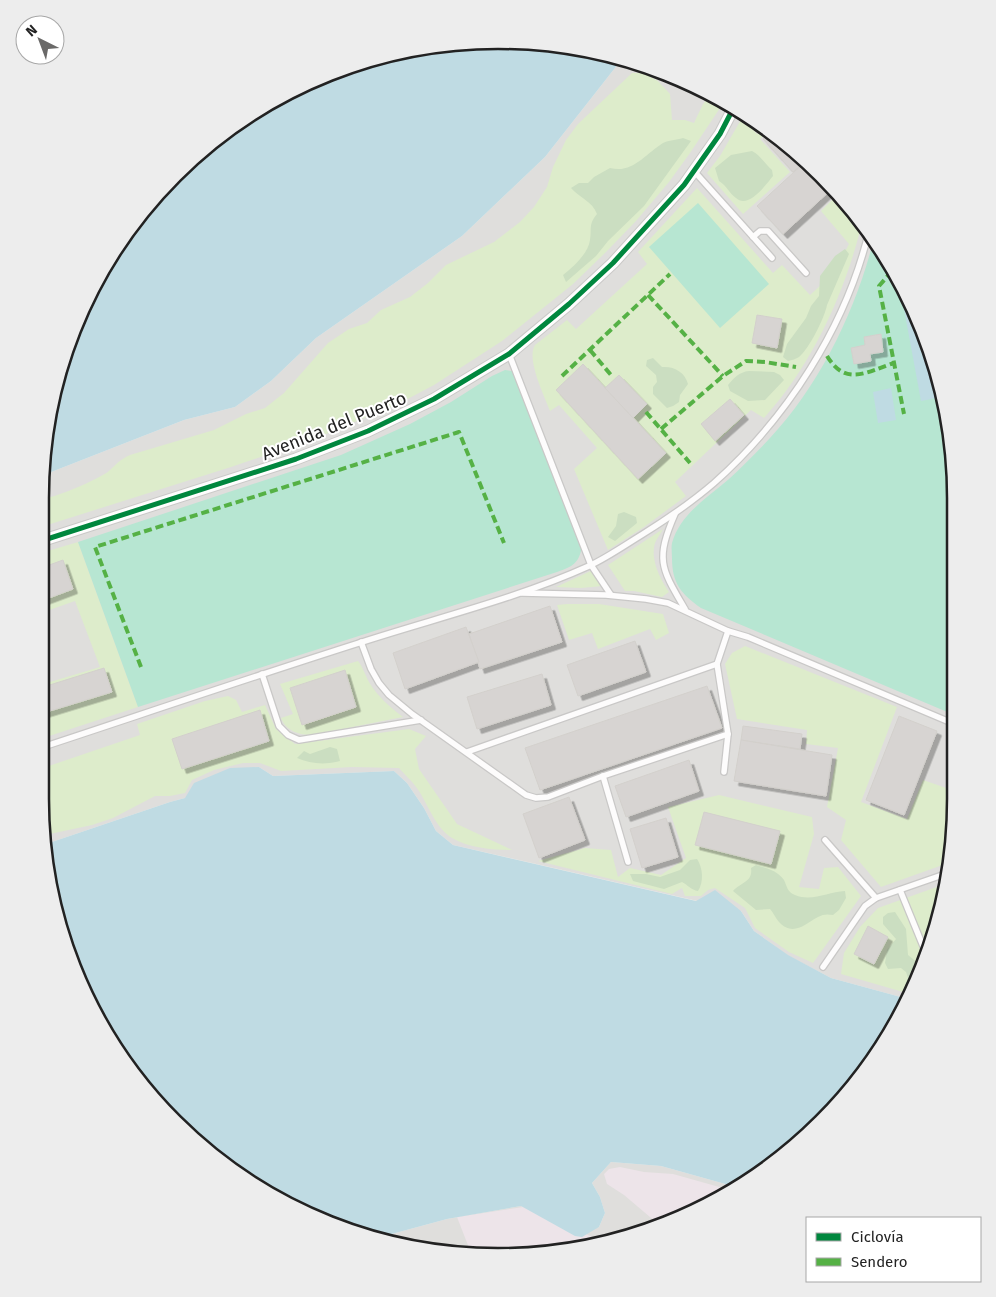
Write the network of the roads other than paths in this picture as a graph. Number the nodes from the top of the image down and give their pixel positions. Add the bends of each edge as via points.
1 (730, 113) edge
2 (694, 171) junction
3 (753, 237) junction
4 (866, 240) edge
5 (772, 258) dead end
6 (806, 273) dead end
7 (509, 354) junction
8 (676, 512) junction
9 (49, 538) edge
10 (591, 565) junction
11 (517, 593) junction
12 (611, 595) junction
13 (685, 610) junction
14 (728, 631) junction
15 (360, 642) junction
16 (717, 664) junction
17 (262, 674) junction
18 (421, 720) junction
19 (947, 722) edge
20 (728, 734) junction
21 (49, 745) edge
22 (467, 752) junction
23 (724, 772) dead end
24 (603, 776) junction
25 (825, 840) dead end
26 (628, 862) dead end
27 (941, 876) edge
28 (900, 890) junction
29 (876, 898) junction
30 (922, 945) edge
31 (823, 967) dead end

1 - 2 street, Avenida del Puerto
2 - 3 lane
2 - 7 street, Avenida del Puerto via 613,263
3 - 5 lane
3 - 6 lane via 760,231 768,231
4 - 8 lane via 846,300 802,383 727,471
7 - 9 street, Avenida del Puerto via 434,398 368,431 296,459
7 - 10 lane
8 - 10 lane
8 - 13 lane via 666,533 662,566
10 - 11 lane
10 - 12 lane
11 - 12 lane
11 - 15 lane
12 - 13 lane via 668,603
13 - 14 lane
14 - 16 lane
14 - 19 lane
15 - 17 lane
15 - 18 lane via 378,683
16 - 20 lane
16 - 22 lane
17 - 18 lane via 279,726 299,740
17 - 21 lane
18 - 22 lane
20 - 23 lane
20 - 24 lane
22 - 24 lane via 526,795 536,798 548,797
24 - 26 lane
25 - 29 lane
27 - 28 lane
28 - 29 lane
28 - 30 lane
29 - 31 lane via 865,906

